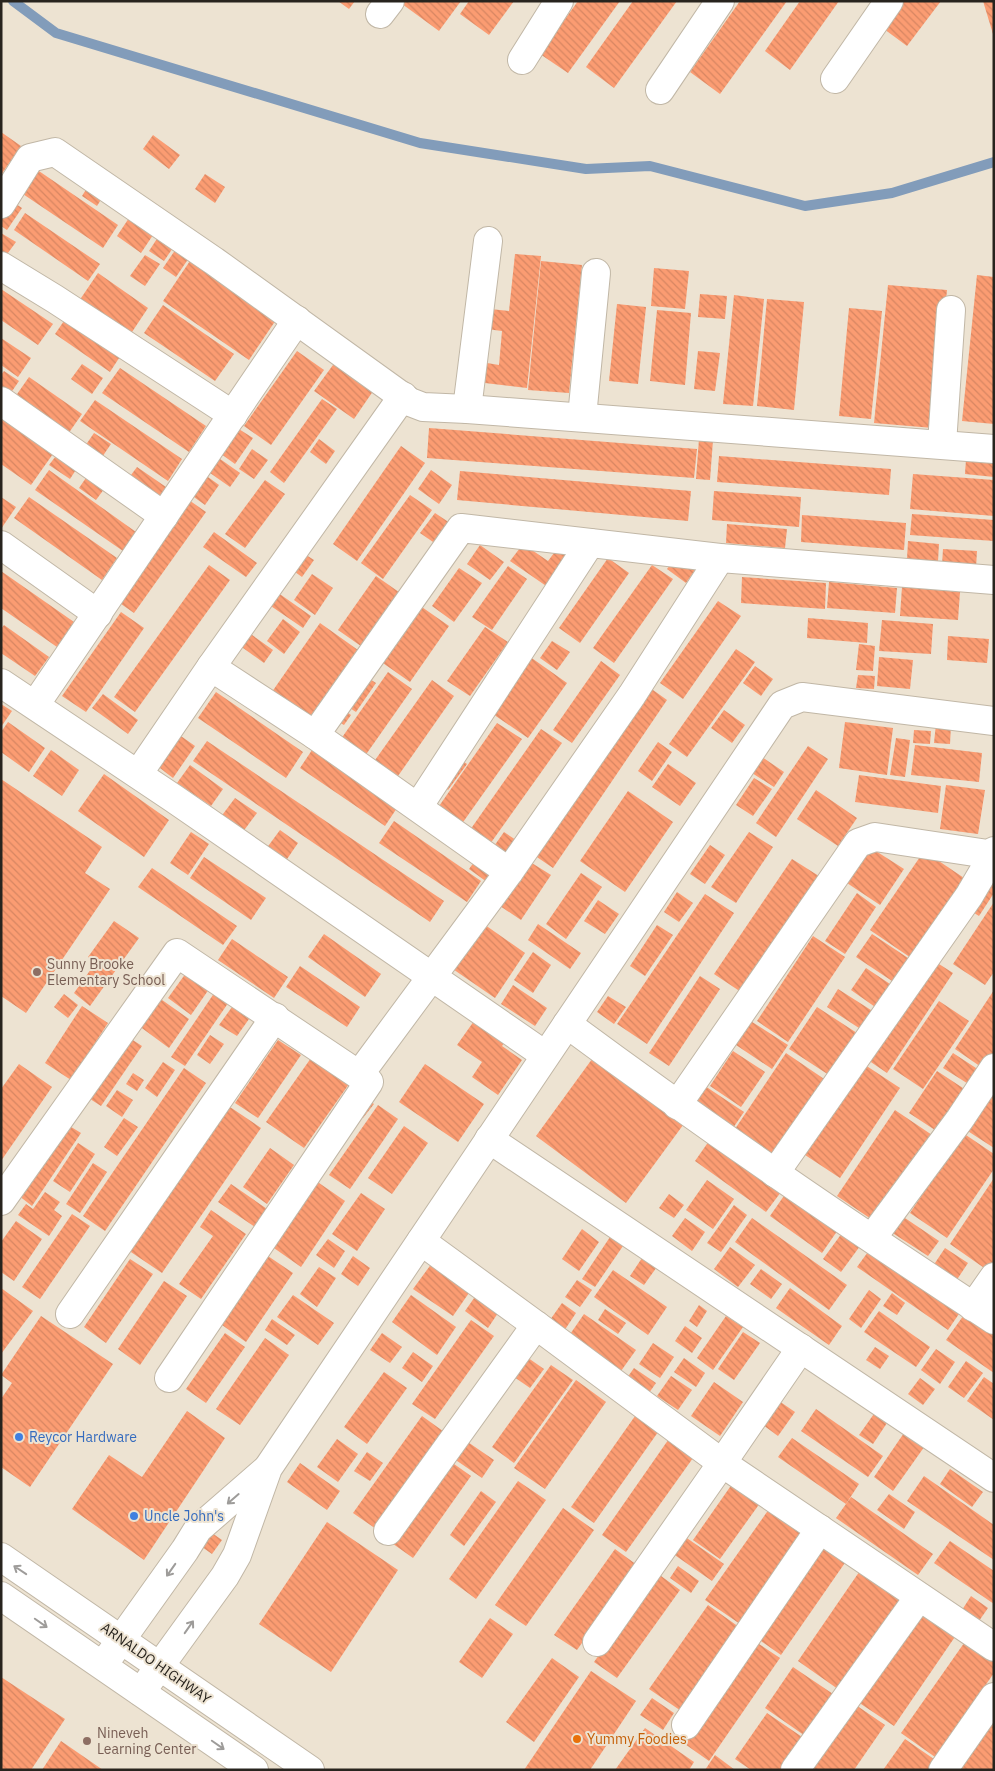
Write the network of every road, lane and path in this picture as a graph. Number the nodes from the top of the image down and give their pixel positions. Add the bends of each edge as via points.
1 (559, 1) edge
2 (720, 1) edge
3 (889, 1) edge
4 (522, 60) dead end
5 (835, 79) dead end
6 (660, 90) dead end
7 (1, 204) edge
8 (488, 241) dead end
9 (1, 266) edge
10 (596, 273) dead end
11 (951, 310) dead end
12 (297, 320) junction
13 (402, 396) junction
14 (1, 400) edge
15 (467, 409) junction
16 (233, 415) junction
17 (582, 417) junction
18 (942, 444) junction
19 (994, 449) edge
20 (164, 516) junction
21 (590, 543) junction
22 (1, 545) edge
23 (720, 558) junction
24 (994, 580) edge
25 (98, 614) junction
26 (210, 667) junction
27 (1, 683) edge
28 (35, 705) junction
29 (994, 721) edge
30 (315, 735) junction
31 (138, 774) junction
32 (418, 807) junction
33 (994, 851) edge
34 (994, 855) edge
35 (509, 872) junction
36 (432, 976) junction
37 (275, 1017) junction
38 (566, 1024) junction
39 (545, 1055) junction
40 (994, 1068) edge
41 (359, 1075) junction
42 (677, 1105) junction
43 (489, 1139) junction
44 (775, 1173) junction
45 (1, 1201) edge
46 (872, 1238) junction
47 (421, 1241) junction
48 (994, 1277) edge
49 (70, 1314) dead end
50 (984, 1314) edge
51 (536, 1325) junction
52 (801, 1348) junction
53 (169, 1378) dead end
54 (722, 1463) junction
55 (268, 1468) junction
56 (994, 1478) edge
57 (820, 1529) junction
58 (388, 1531) dead end
59 (1, 1557) edge
60 (1, 1596) edge
61 (919, 1597) junction
62 (122, 1640) junction
63 (597, 1642) dead end
64 (994, 1648) edge
65 (103, 1666) junction
66 (161, 1667) junction
67 (141, 1692) junction
68 (994, 1697) edge
69 (686, 1725) dead end
70 (254, 1770) edge
71 (310, 1770) edge
72 (795, 1770) edge
73 (943, 1770) edge

1 - 4 street
2 - 6 street
3 - 5 street
7 - 12 street via 30,158 55,152
8 - 15 street
9 - 16 street
10 - 17 street
11 - 18 street
12 - 13 street
12 - 16 street
13 - 15 street via 423,407
13 - 26 street
14 - 20 street
15 - 17 street
16 - 20 street
17 - 18 street
18 - 19 street
20 - 25 street
21 - 23 street
21 - 30 street via 461,528
21 - 32 street
22 - 25 street
23 - 24 street
23 - 35 street via 632,695
25 - 28 street
26 - 30 street
26 - 31 street
27 - 28 street
28 - 31 street
29 - 38 street via 802,697 782,705
30 - 32 street
31 - 36 street
32 - 35 street
33 - 34 street
34 - 42 street via 875,837 858,843
34 - 44 street via 969,896
35 - 36 street
36 - 39 street
36 - 41 street
37 - 41 street
37 - 45 street via 177,953
37 - 49 street
38 - 39 street
38 - 42 street
39 - 43 street
40 - 46 street
41 - 53 street via 369,1082
42 - 44 street
43 - 47 street
43 - 52 street
44 - 46 street
46 - 50 street
47 - 51 street
47 - 55 street
48 - 50 street
51 - 54 street
51 - 58 street
52 - 54 street
52 - 56 street
54 - 57 street
54 - 63 street
55 -> 62 street via 198,1529
66 -> 55 street via 237,1555
57 - 61 street
57 - 69 street
62 -> 59 street, ARNALDO HIGHWAY
60 -> 65 street
61 - 64 street
61 - 72 street
62 - 65 street
62 - 66 street, ARNALDO HIGHWAY
65 - 67 street
66 - 67 street
66 - 71 street, ARNALDO HIGHWAY
67 -> 70 street
68 - 73 street

